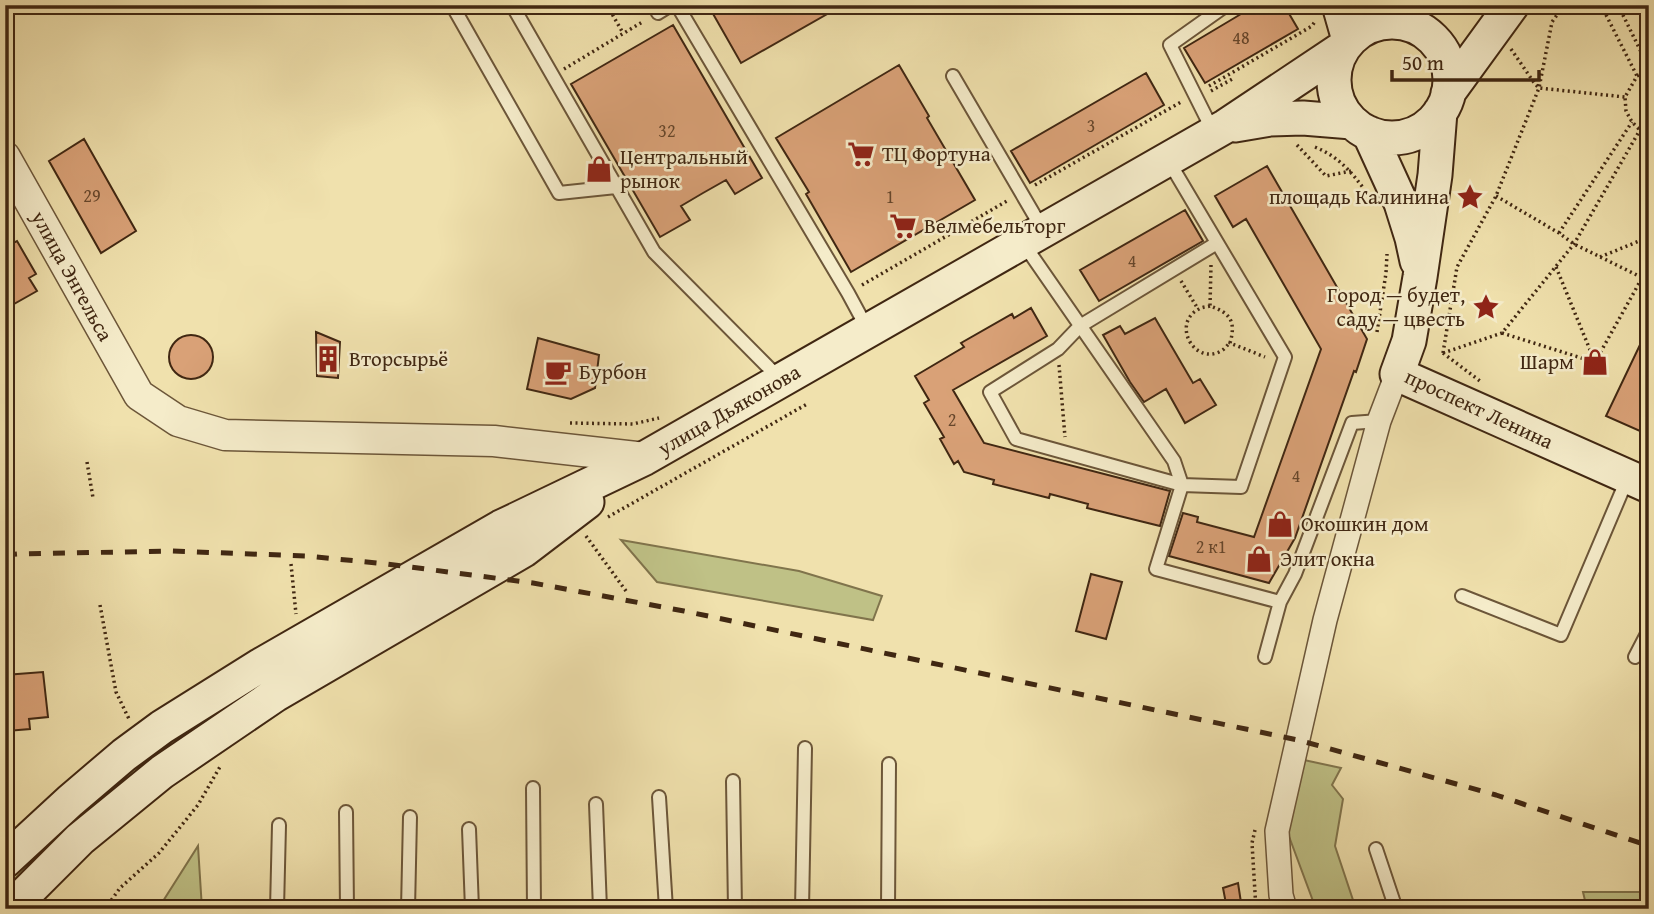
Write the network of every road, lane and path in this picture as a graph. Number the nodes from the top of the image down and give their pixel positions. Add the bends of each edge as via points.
1 (452, 5) edge
2 (512, 5) edge
3 (607, 5) edge
4 (671, 5) edge
5 (677, 5) edge
6 (1224, 5) edge
7 (1512, 5) edge
8 (1564, 5) edge
9 (1601, 5) edge
10 (1618, 5) edge
11 (656, 9) edge
12 (1327, 12) edge
13 (1390, 14) edge
14 (623, 33) junction
15 (1346, 44) junction
16 (1508, 44) dead end
17 (1649, 70) edge
18 (552, 75) junction
19 (953, 76) dead end
20 (1637, 76) junction
21 (1539, 88) junction
22 (1195, 94) junction
23 (1625, 97) junction
24 (1444, 102) junction
25 (1632, 122) junction
26 (1360, 128) junction
27 (1220, 130) junction
28 (1640, 130) junction
29 (1649, 133) edge
30 (5, 158) edge
31 (1167, 159) junction
32 (1351, 171) junction
33 (616, 187) junction
34 (1022, 192) junction
35 (1496, 196) junction
36 (1370, 197) dead end
37 (1559, 233) junction
38 (1033, 236) junction
39 (1649, 237) edge
40 (1217, 243) junction
41 (1574, 244) junction
42 (1649, 244) edge
43 (1387, 250) dead end
44 (1600, 257) junction
45 (1556, 267) junction
46 (1174, 269) junction
47 (1420, 277) junction
48 (1642, 278) junction
49 (1649, 281) edge
50 (848, 293) junction
51 (1210, 306) junction
52 (1198, 309) junction
53 (1080, 326) junction
54 (869, 330) junction
55 (1377, 332) dead end
56 (1502, 333) junction
57 (1230, 343) junction
58 (1058, 348) junction
59 (1595, 362) junction
60 (1283, 364) junction
61 (1397, 374) junction
62 (781, 380) junction
63 (139, 395) joint
64 (807, 404) dead end
65 (662, 417) dead end
66 (1379, 421) junction
67 (566, 423) dead end
68 (1066, 453) junction
69 (645, 458) junction
70 (87, 462) dead end
71 (1638, 481) edge
72 (1182, 485) junction
73 (93, 498) dead end
74 (604, 520) dead end
75 (583, 532) dead end
76 (291, 564) dead end
77 (626, 591) dead end
78 (1462, 596) dead end
79 (1280, 602) junction
80 (100, 605) dead end
81 (296, 614) dead end
82 (1649, 630) edge
83 (1265, 657) dead end
84 (1635, 657) dead end
85 (133, 726) dead end
86 (805, 748) dead end
87 (226, 757) dead end
88 (888, 764) dead end
89 (733, 780) dead end
90 (533, 788) dead end
91 (659, 797) dead end
92 (596, 804) dead end
93 (346, 812) dead end
94 (410, 817) dead end
95 (279, 825) dead end
96 (469, 829) dead end
97 (1376, 849) dead end
98 (5, 862) edge
99 (10, 909) edge
100 (104, 909) edge
101 (277, 909) edge
102 (346, 909) edge
103 (408, 909) edge
104 (472, 909) edge
105 (534, 909) edge
106 (600, 909) edge
107 (666, 909) edge
108 (735, 909) edge
109 (802, 909) edge
110 (888, 909) edge
111 (1285, 909) edge
112 (1396, 909) edge

1 - 33 lane via 559,193
2 - 18 lane
3 - 14 path
4 - 11 lane
5 - 50 lane
6 - 22 lane via 1170,45
7 - 24 main road
8 - 21 path via 1552,22
9 - 20 path
10 - 17 path
11 - 14 path
12 - 15 main road
12 - 22 path via 1301,33
13 - 15 main road
13 - 24 main road via 1438,45 1449,73
14 - 18 path
15 - 26 main road via 1335,66 1334,87 1340,106
15 - 27 main road, улица Дьяконова
16 - 21 path
17 - 20 path
18 - 33 lane
19 - 34 lane
20 - 23 path
21 - 23 path
21 - 35 path
22 - 27 lane
22 - 34 path
23 - 25 path
24 - 26 main road via 1426,126 1408,135 1388,138
24 - 47 main road, проспект Ленина
25 - 28 path
25 - 37 path
26 - 27 main road, улица Дьяконова via 1303,118 1270,119
26 - 47 main road, проспект Ленина via 1401,203
27 - 31 main road, улица Дьяконова
28 - 29 path
28 - 41 path
30 - 63 street, улица Энгельса
31 - 38 main road, улица Дьяконова
31 - 40 lane
32 - 32 path via 1318,147 1294,142 1326,176
32 - 36 path
33 - 62 lane via 654,252
34 - 38 lane
34 - 50 path
35 - 37 path
35 - 56 path via 1457,267 1443,353
37 - 41 path
38 - 53 lane
38 - 54 main road, улица Дьяконова
39 - 44 path
40 - 46 lane
40 - 51 path via 1211,259
40 - 60 lane via 1285,357
41 - 44 path
41 - 45 path
42 - 48 path
43 - 55 path
44 - 48 path
45 - 56 path
45 - 59 path
46 - 52 path
46 - 53 lane
47 - 61 main road, проспект Ленина via 1409,341
48 - 49 path
48 - 59 path
50 - 54 lane
51 - 52 path
51 - 57 path via 1231,319
52 - 57 path via 1185,329 1197,351 1209,354
53 - 58 lane
53 - 72 lane via 1174,461
54 - 62 main road, улица Дьяконова
56 - 59 path
57 - 60 path
58 - 68 path
58 - 68 lane via 990,392 1016,439
60 - 72 lane via 1241,487
61 - 66 street
61 - 71 main road, проспект Ленина
62 - 69 main road, улица Дьяконова
63 - 69 street, улица Дьяконова via 178,421 225,435 495,441
64 - 74 path
65 - 67 path via 633,424
66 - 79 lane via 1352,423
66 - 111 street via 1325,620 1277,831
68 - 72 lane
69 - 98 main road via 501,527 162,727 70,801
69 - 99 main road via 524,550 275,695 162,772 80,839
70 - 73 path
71 - 78 lane via 1561,635
72 - 79 lane via 1156,569
75 - 77 path
76 - 81 path
79 - 83 lane
80 - 85 path via 116,692
82 - 84 lane
86 - 109 lane
87 - 100 path via 198,806
88 - 110 lane
89 - 108 lane
90 - 105 lane
91 - 107 lane
92 - 106 lane
93 - 102 lane
94 - 103 lane
95 - 101 lane
96 - 104 lane
97 - 112 lane

